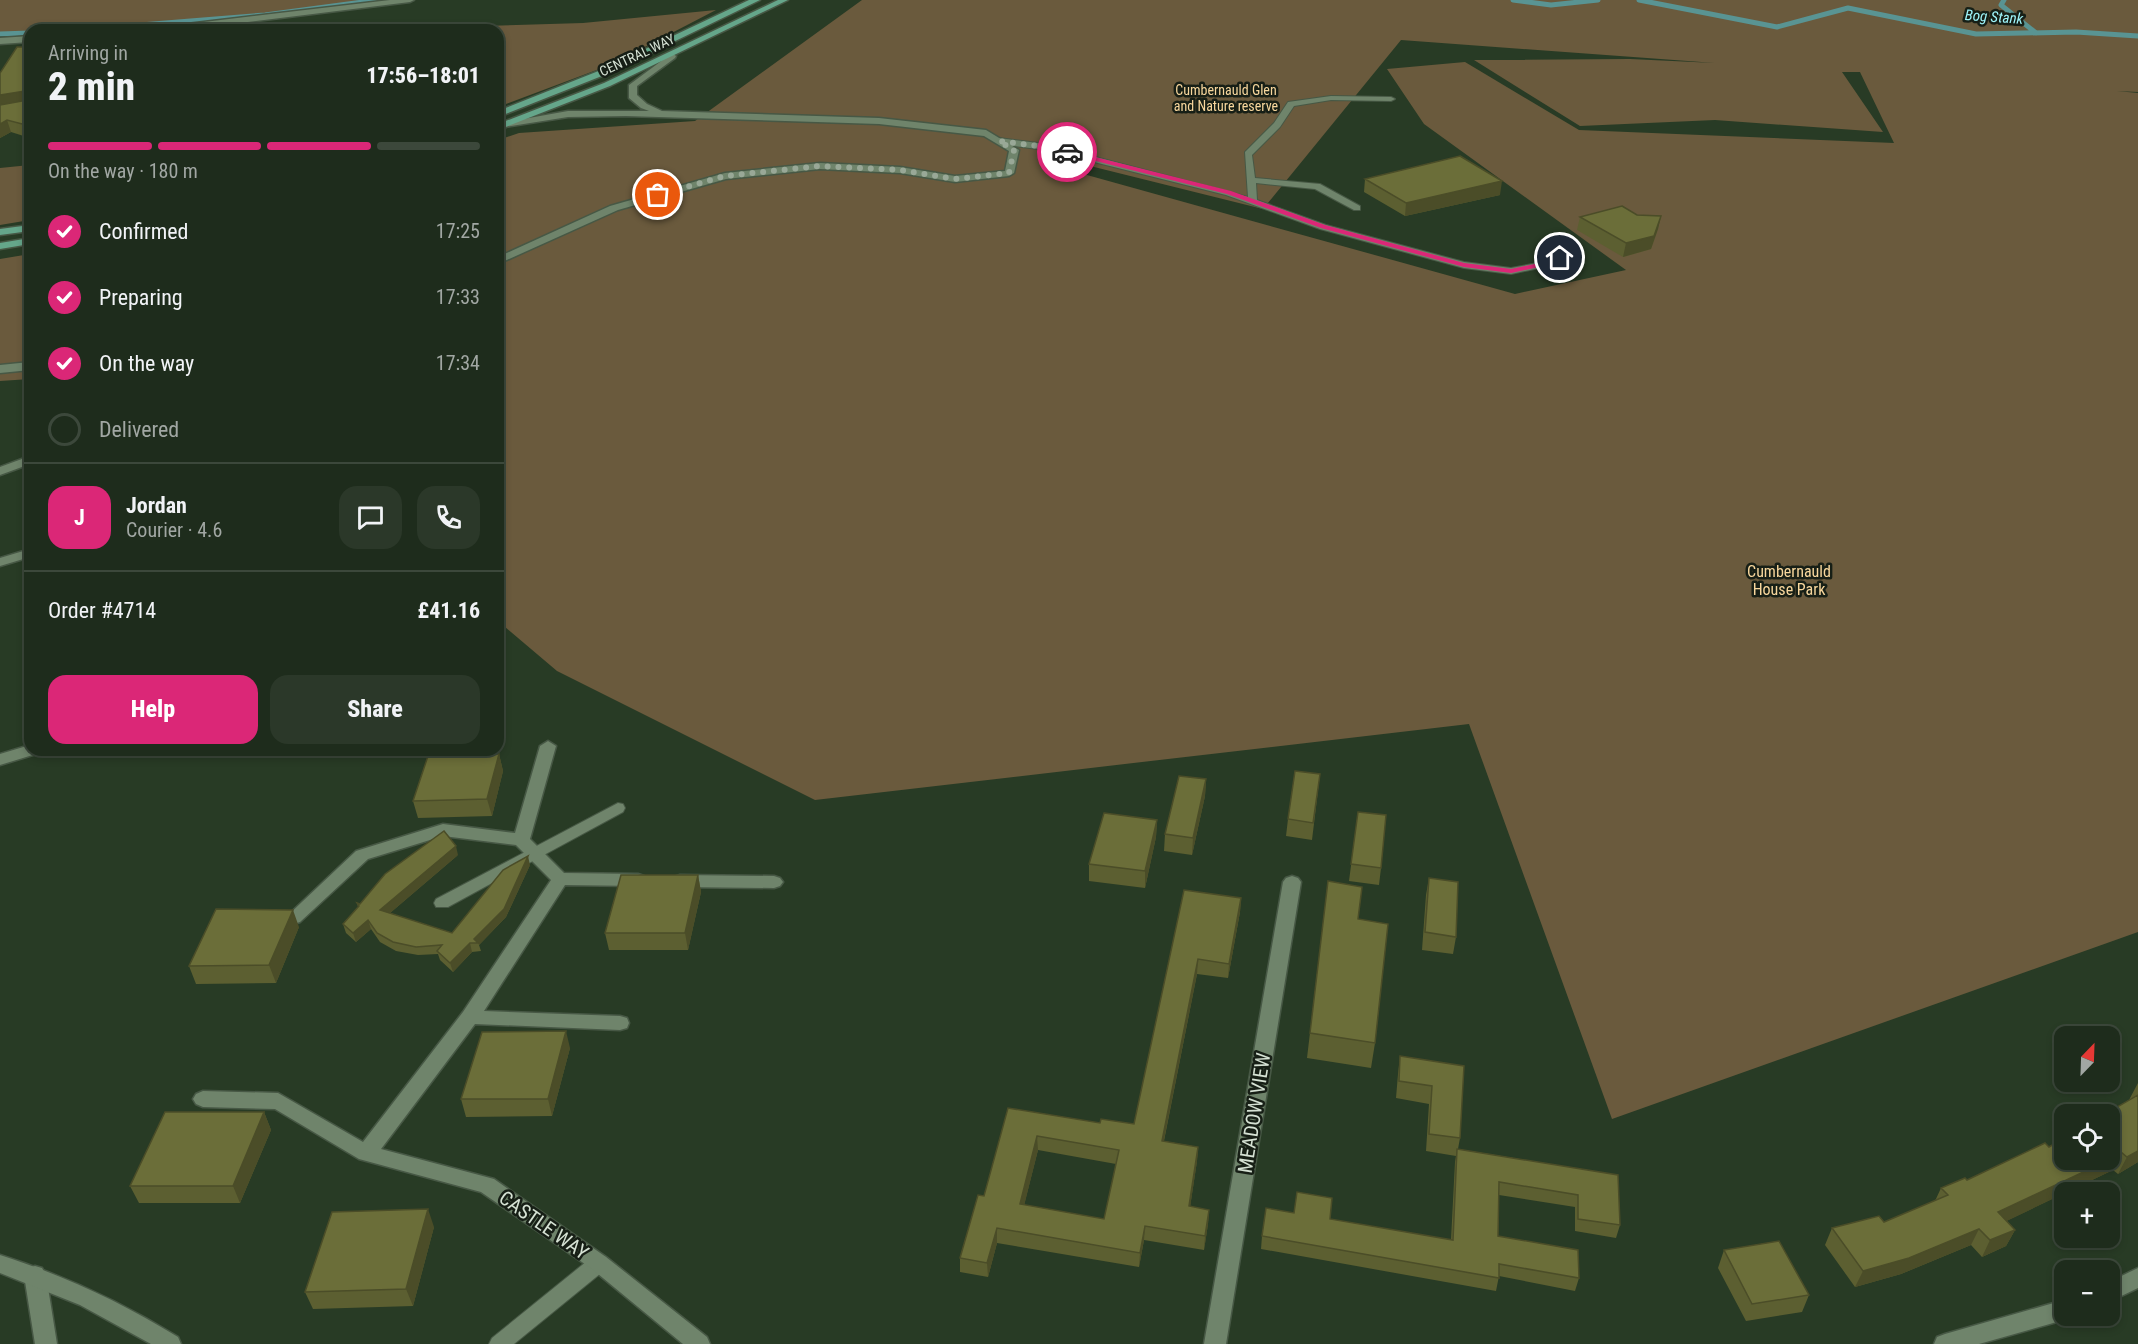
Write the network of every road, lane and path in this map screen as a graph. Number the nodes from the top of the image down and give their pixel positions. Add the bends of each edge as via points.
1 (410, 0) edge
2 (756, 0) edge
3 (784, 0) edge
4 (212, 24) edge
5 (24, 39) edge
6 (0, 41) edge
7 (672, 56) junction
8 (1391, 99) dead end
9 (504, 112) edge
10 (671, 115) junction
11 (504, 125) edge
12 (504, 126) edge
13 (999, 141) junction
14 (1252, 180) junction
15 (1253, 201) junction
16 (1357, 207) dead end
17 (24, 229) edge
18 (0, 232) edge
19 (24, 242) edge
20 (0, 246) edge
21 (504, 258) edge
22 (1560, 258) dead end
23 (24, 367) edge
24 (0, 369) edge
25 (24, 462) edge
26 (0, 471) edge
27 (24, 555) edge
28 (0, 562) edge
29 (548, 746) dead end
30 (24, 752) edge
31 (0, 760) edge
32 (618, 808) dead end
33 (521, 840) junction
34 (534, 854) junction
35 (560, 879) junction
36 (774, 882) dead end
37 (1292, 882) dead end
38 (442, 903) dead end
39 (294, 918) edge
40 (470, 1017) junction
41 (620, 1023) dead end
42 (203, 1099) dead end
43 (366, 1153) junction
44 (599, 1263) junction
45 (0, 1264) edge
46 (35, 1275) junction
47 (2138, 1276) edge
48 (2120, 1287) edge
49 (2054, 1313) edge
50 (46, 1344) edge
51 (170, 1344) edge
52 (499, 1344) edge
53 (699, 1344) edge
54 (1215, 1344) edge
55 (1945, 1344) edge

1 - 4 street
2 - 9 main road, CENTRAL WAY via 596,75
3 - 7 main road, CENTRAL WAY
5 - 6 street
7 - 10 street via 633,85 632,96 644,106
7 - 11 main road, CENTRAL WAY
8 - 14 lane via 1331,98 1292,105 1248,154
10 - 12 street via 568,114
10 - 13 street via 879,121 986,134
13 - 15 lane via 1046,147
13 - 21 street via 1014,150 1009,173 955,179 900,170 820,166 725,176 614,208
14 - 15 lane
14 - 16 lane via 1317,186
15 - 22 lane via 1323,227 1464,265 1511,271
17 - 18 main road
19 - 20 main road
23 - 24 street
25 - 26 street
27 - 28 street
29 - 33 street
30 - 31 street
32 - 34 lane
33 - 34 street
33 - 39 street via 443,830 362,855
34 - 35 street
34 - 38 lane
35 - 36 street
35 - 40 street
37 - 54 street, MEADOW VIEW
40 - 41 street
40 - 43 street
42 - 43 street, CASTLE WAY via 278,1101
43 - 44 street, CASTLE WAY via 487,1185
44 - 52 lane
44 - 53 street, CASTLE WAY
45 - 46 street
46 - 50 street
46 - 51 street via 125,1315
47 - 48 street
49 - 55 street

